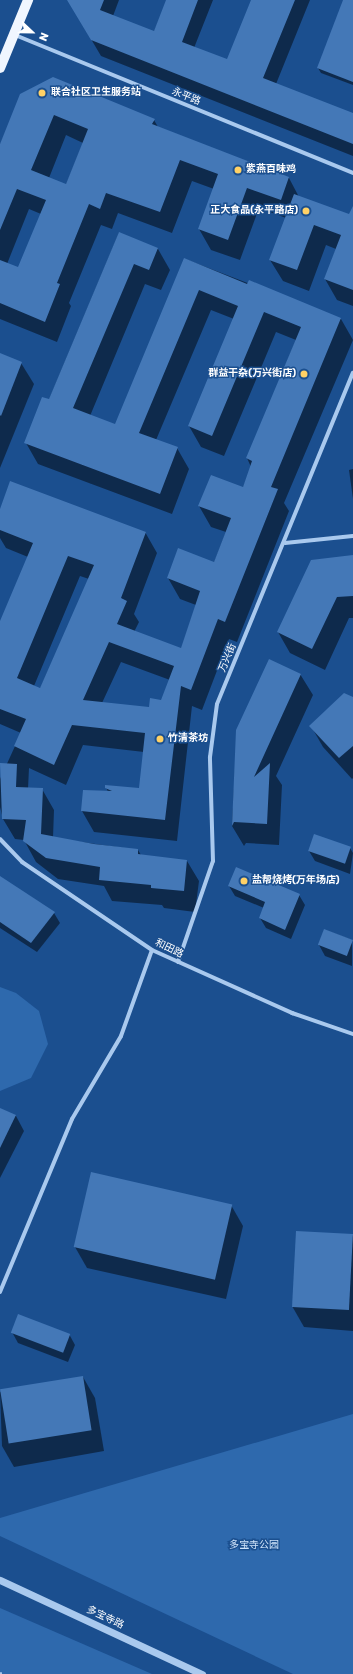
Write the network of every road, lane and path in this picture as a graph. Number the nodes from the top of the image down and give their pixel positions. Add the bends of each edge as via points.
1 (28, 0) edge
2 (13, 35) junction
3 (0, 68) edge
4 (353, 173) edge
5 (353, 373) edge
6 (353, 536) edge
7 (285, 543) junction
8 (0, 839) edge
9 (152, 950) junction
10 (178, 962) junction
11 (353, 1034) edge
12 (0, 1292) edge
13 (0, 1580) edge
14 (0, 1673) edge
15 (4, 1674) edge
16 (202, 1674) edge

1 - 2 main road
2 - 3 main road
2 - 4 street, 永平路
5 - 7 street, 万兴街
6 - 7 street
7 - 10 street, 万兴街 via 217,704 210,757 213,861
8 - 9 street, 和田路 via 22,862
9 - 10 street, 和田路
9 - 12 street via 121,1036 72,1119
10 - 11 street, 和田路 via 292,1013
13 - 16 street, 多宝寺路
14 - 15 path

